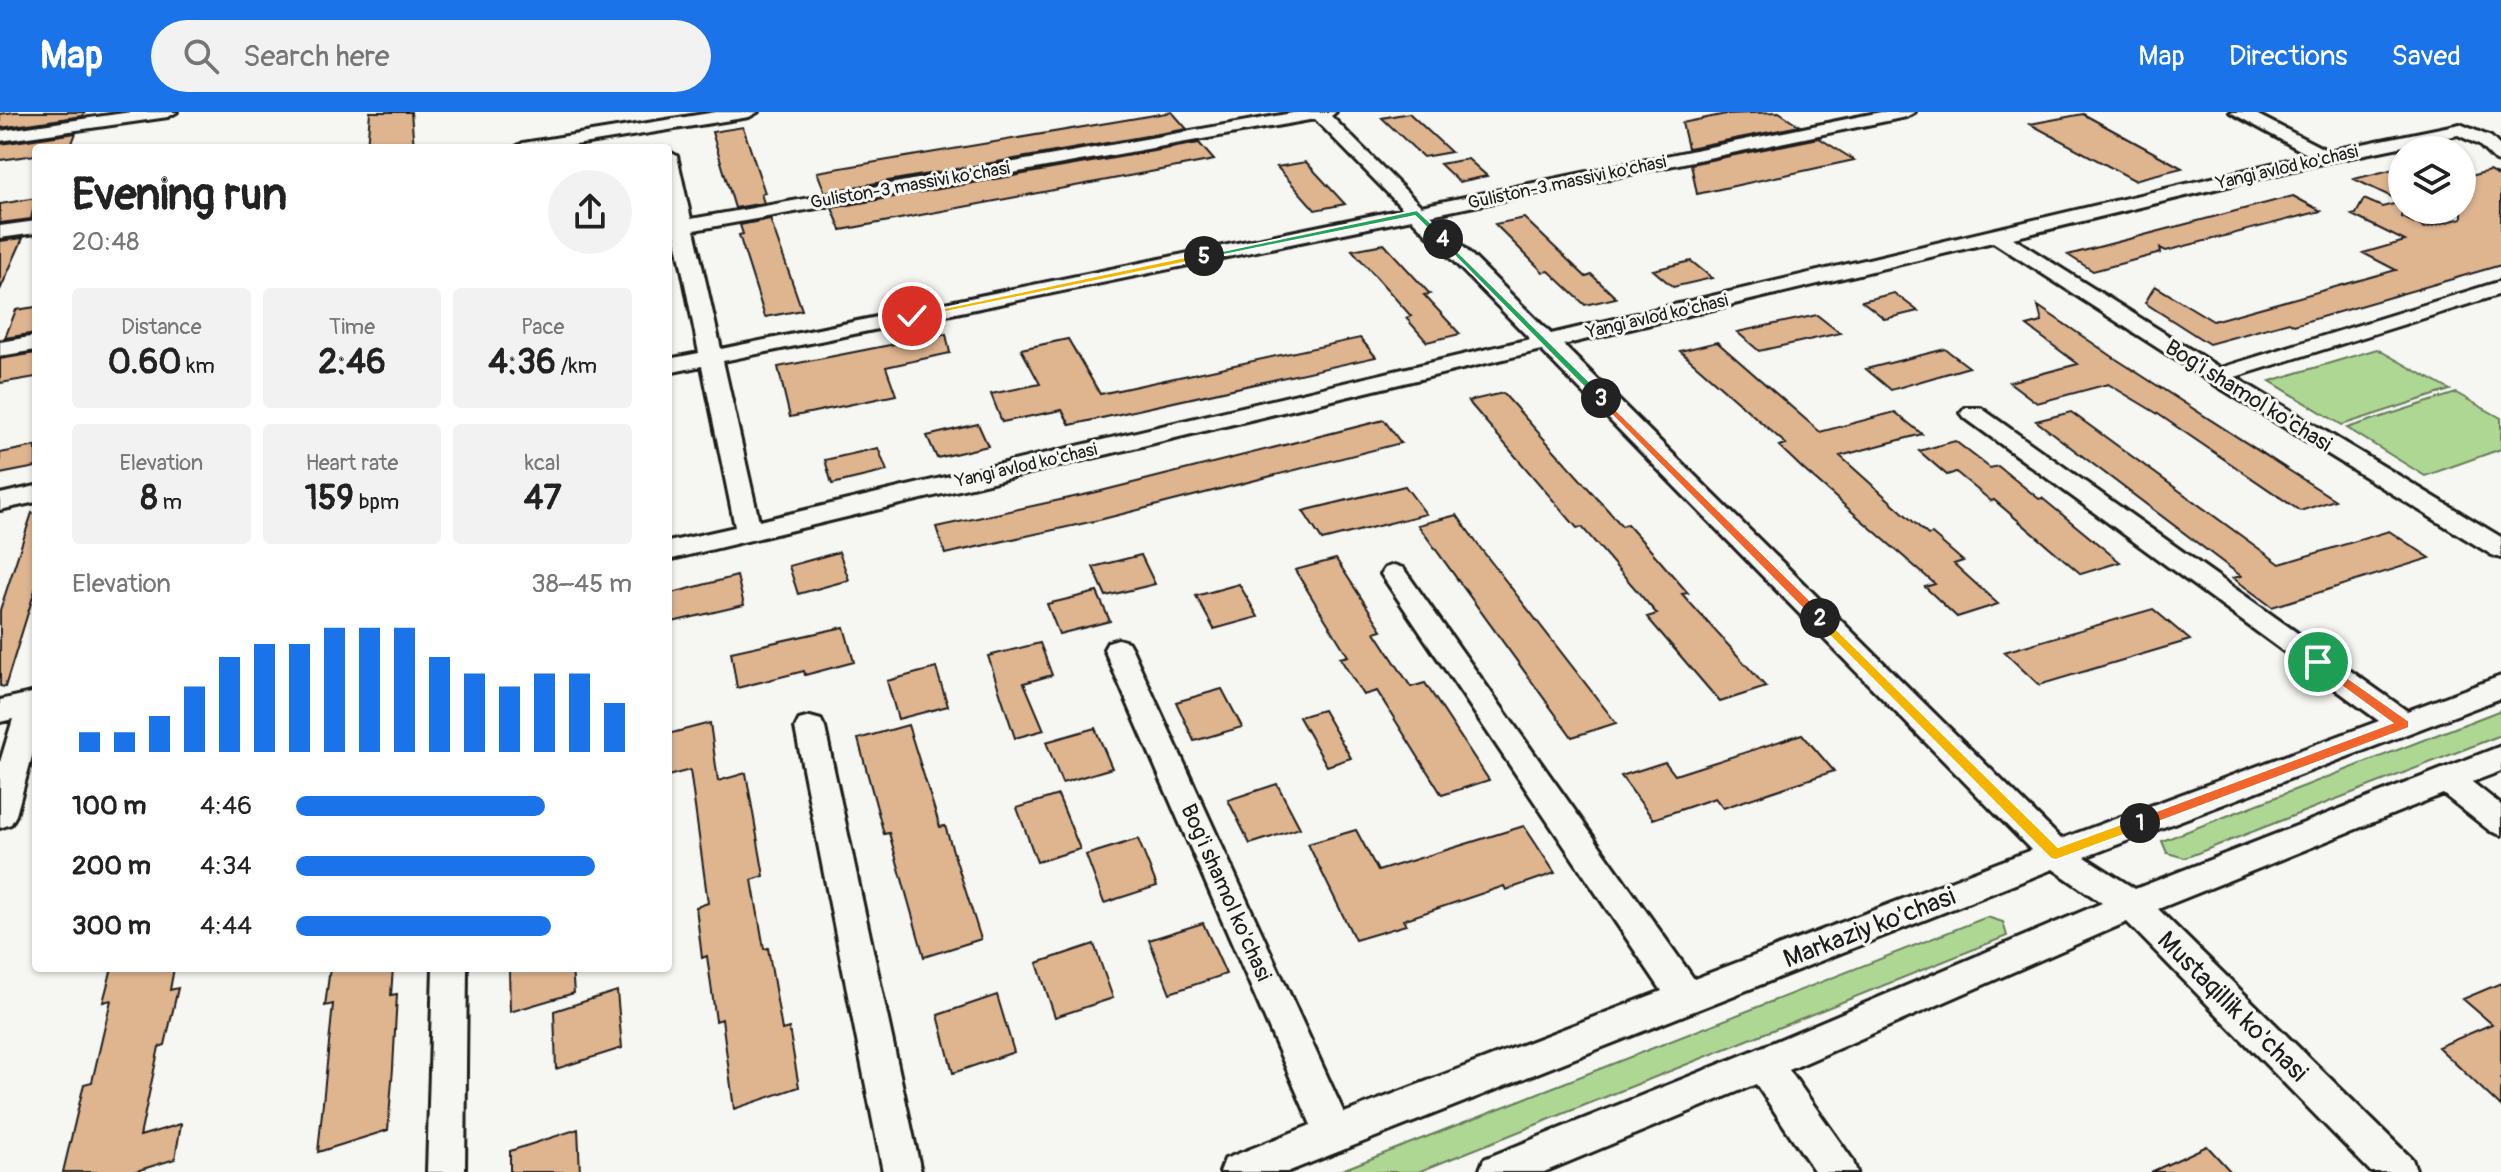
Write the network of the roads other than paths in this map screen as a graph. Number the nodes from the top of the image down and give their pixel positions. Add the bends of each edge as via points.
1 (168, 112) edge
2 (749, 112) edge
3 (1906, 112) edge
4 (2239, 112) edge
5 (1321, 113) edge
6 (660, 119) edge
7 (0, 136) edge
8 (542, 144) edge
9 (665, 144) edge
10 (2326, 157) junction
11 (2501, 157) edge
12 (672, 192) edge
13 (1417, 213) junction
14 (32, 228) edge
15 (676, 228) edge
16 (0, 232) edge
17 (1998, 237) junction
18 (2501, 287) edge
19 (1544, 342) junction
20 (32, 344) edge
21 (0, 349) edge
22 (710, 358) junction
23 (672, 365) edge
24 (2217, 376) junction
25 (1973, 413) dead end
26 (32, 495) edge
27 (0, 502) edge
28 (749, 532) junction
29 (2501, 549) edge
30 (672, 550) edge
31 (1394, 574) dead end
32 (1118, 649) dead end
33 (2501, 687) edge
34 (32, 704) edge
35 (0, 711) edge
36 (32, 711) edge
37 (2404, 724) junction
38 (810, 728) dead end
39 (2501, 758) edge
40 (2448, 781) junction
41 (0, 815) edge
42 (2501, 822) edge
43 (2056, 854) junction
44 (2132, 905) junction
45 (450, 972) edge
46 (1687, 998) junction
47 (1763, 1064) junction
48 (1335, 1136) junction
49 (446, 1172) edge
50 (902, 1172) edge
51 (1239, 1172) edge
52 (1498, 1172) edge
53 (1838, 1172) edge
54 (2398, 1172) edge

1 - 7 street
2 - 6 street
3 - 13 street, Guliston-3 massivi ko'chasi
4 - 10 street
5 - 13 street, Mustaqillik ko'chasi
5 - 15 street, Guliston-3 massivi ko'chasi
6 - 8 street
6 - 9 street
10 - 11 street, Yangi avlod ko'chasi via 2460,129 2485,141
10 - 17 street, Yangi avlod ko'chasi
12 - 15 street
13 - 19 street, Mustaqillik ko'chasi
13 - 22 street, Guliston-3 massivi ko'chasi
14 - 16 street
15 - 22 street
17 - 19 street, Yangi avlod ko'chasi
17 - 24 street, Bog'i shamol ko'chasi
18 - 24 street
19 - 28 street, Yangi avlod ko'chasi
19 - 43 street, Mustaqillik ko'chasi
20 - 21 street
22 - 23 street, Guliston-3 massivi ko'chasi
22 - 28 street
24 - 29 street, Bog'i shamol ko'chasi
25 - 37 street
26 - 27 street
28 - 30 street, Yangi avlod ko'chasi
31 - 46 street
32 - 48 street, Bog'i shamol ko'chasi
33 - 37 street, Markaziy ko'chasi
34 - 35 street
36 - 41 street
37 - 43 street, Markaziy ko'chasi
38 - 50 street
39 - 40 street
40 - 42 street
40 - 44 street
43 - 44 street, Mustaqillik ko'chasi
43 - 46 street, Markaziy ko'chasi
44 - 47 street
44 - 54 street, Mustaqillik ko'chasi
45 - 49 street
46 - 48 street, Markaziy ko'chasi
47 - 52 street
47 - 53 street
48 - 51 street, Markaziy ko'chasi

